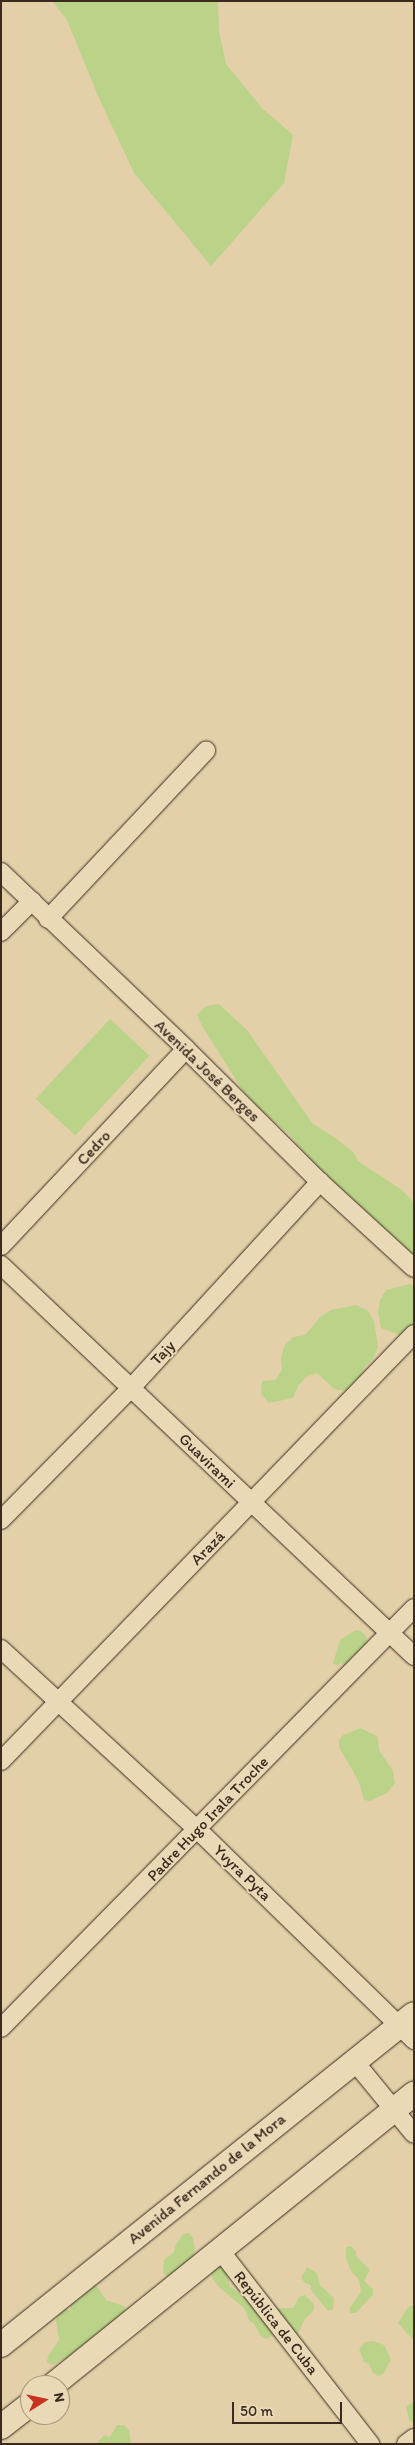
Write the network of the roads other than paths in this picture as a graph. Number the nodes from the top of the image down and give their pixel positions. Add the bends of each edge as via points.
1 (206, 751) dead end
2 (1, 872) edge
3 (32, 901) junction
4 (48, 919) junction
5 (1, 932) edge
6 (186, 1049) junction
7 (320, 1182) junction
8 (1, 1246) edge
9 (1, 1265) edge
10 (414, 1268) edge
11 (414, 1334) edge
12 (131, 1388) junction
13 (252, 1503) junction
14 (1, 1520) edge
15 (414, 1608) edge
16 (389, 1634) junction
17 (1, 1649) edge
18 (414, 1656) edge
19 (59, 1702) junction
20 (1, 1761) edge
21 (198, 1831) junction
22 (409, 2027) edge
23 (1, 2028) edge
24 (354, 2061) junction
25 (414, 2094) edge
26 (394, 2109) junction
27 (414, 2134) edge
28 (219, 2249) junction
29 (1, 2345) edge
30 (65, 2375) edge
31 (20, 2412) edge
32 (1, 2427) edge
33 (414, 2438) edge
34 (370, 2444) edge
35 (406, 2444) edge

1 - 4 street
2 - 3 street, Avenida José Berges
3 - 4 street, Avenida José Berges
3 - 5 street
4 - 6 street, Avenida José Berges
6 - 7 street, Avenida José Berges
6 - 8 street, Cedro
7 - 10 street, Avenida José Berges
7 - 12 street, Tajy
9 - 12 street, Guavirami
11 - 13 street, Arazá
12 - 13 street, Guavirami
12 - 14 street, Tajy
13 - 16 street, Guavirami
13 - 19 street, Arazá
15 - 16 street, Padre Hugo Irala Troche
16 - 18 street, Guavirami
16 - 21 street, Padre Hugo Irala Troche
17 - 19 street, Yvyra Pyta
19 - 20 street, Arazá
19 - 21 street, Yvyra Pyta
21 - 22 street, Yvyra Pyta
21 - 23 street, Padre Hugo Irala Troche
22 - 24 main road, Avenida Fernando de la Mora
24 - 26 street
24 - 29 main road, Avenida Fernando de la Mora
25 - 26 main road
26 - 27 street
26 - 28 main road
28 - 30 main road
28 - 34 street, República de Cuba
31 - 32 main road
33 - 35 street

